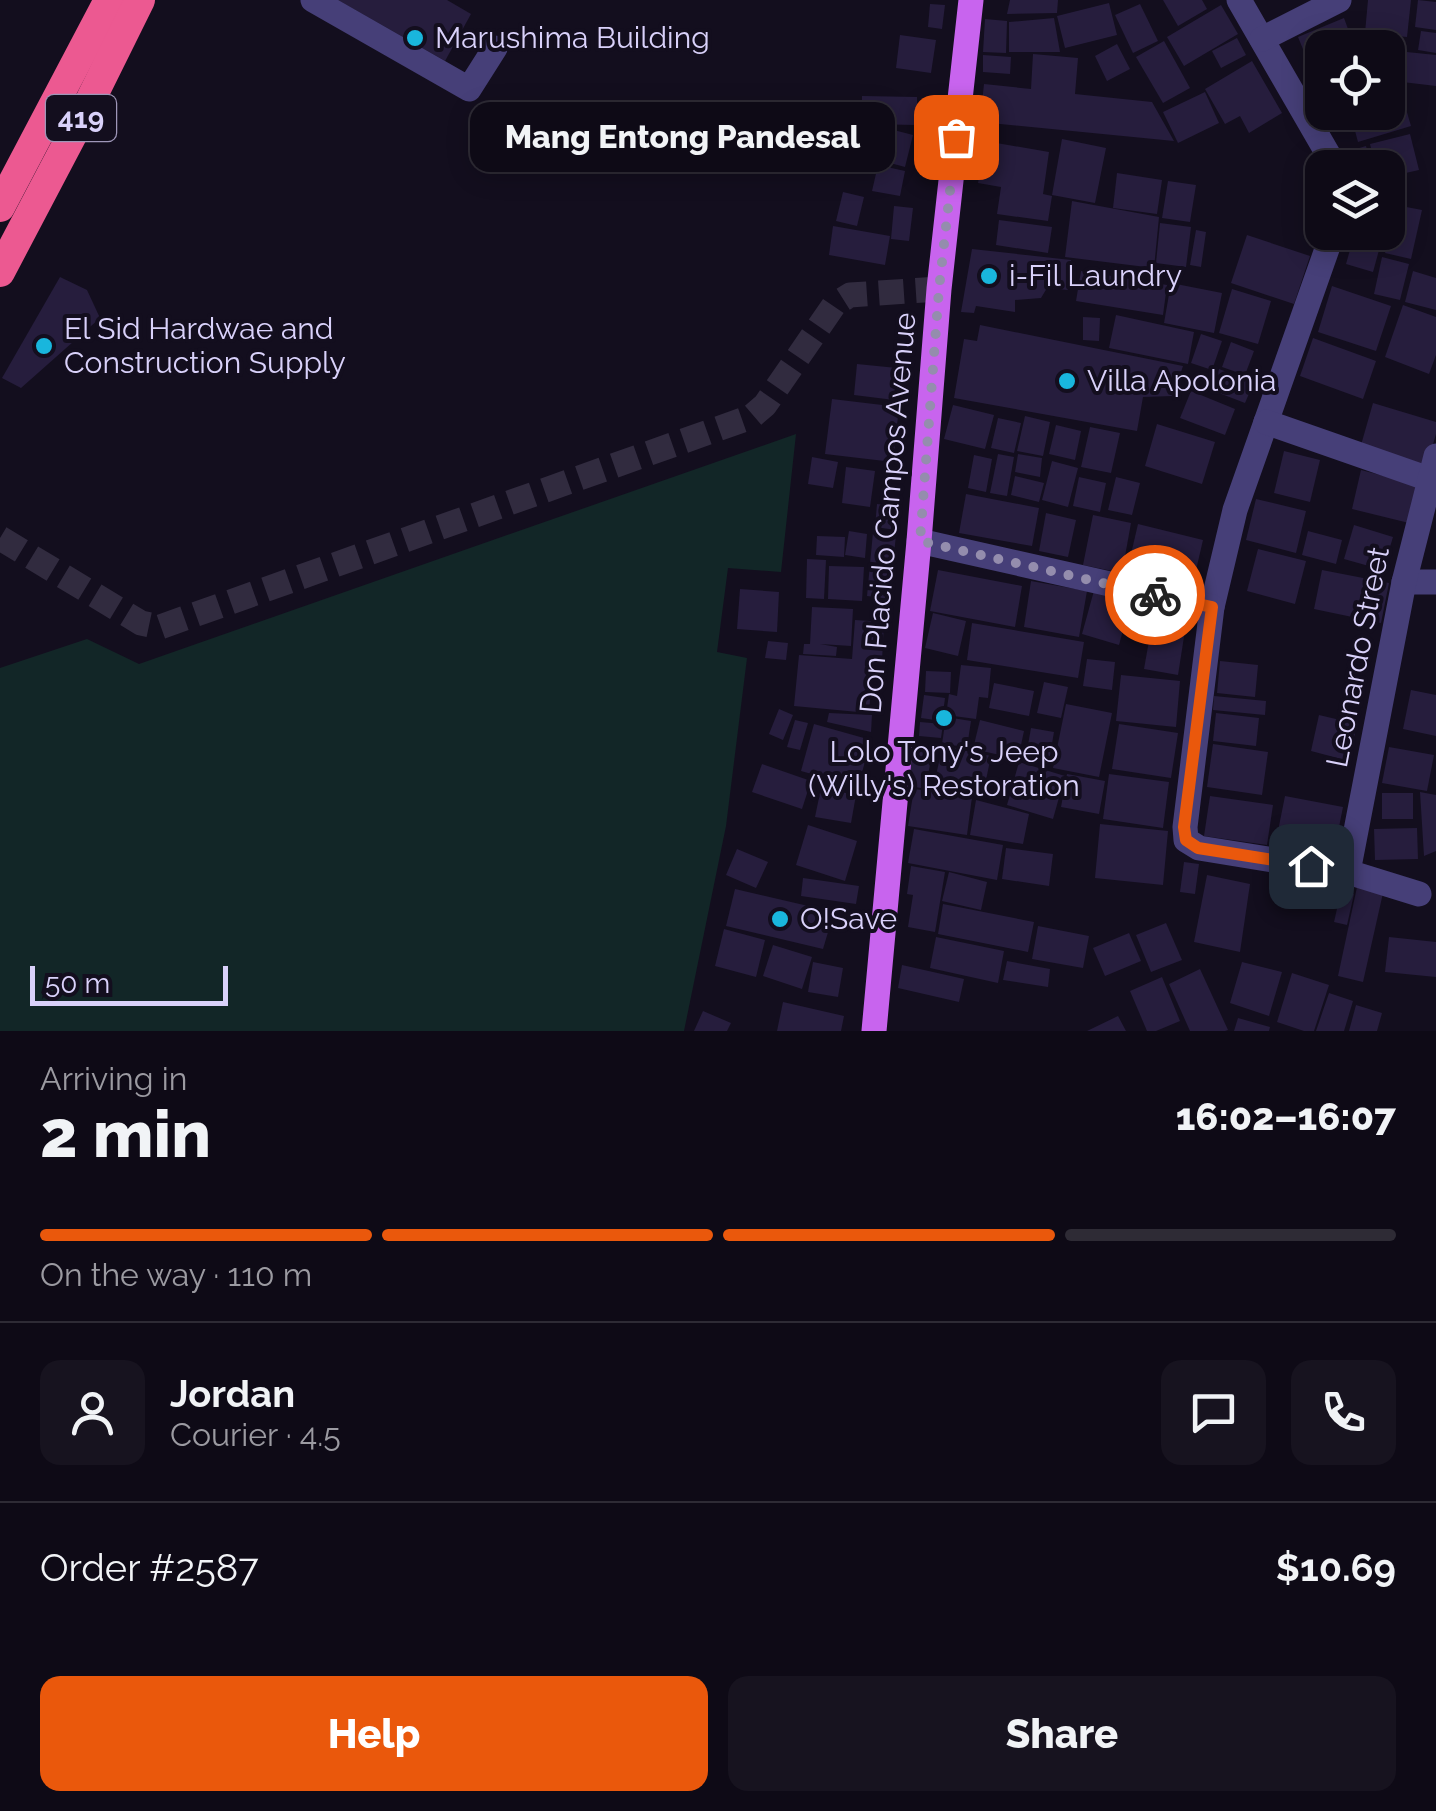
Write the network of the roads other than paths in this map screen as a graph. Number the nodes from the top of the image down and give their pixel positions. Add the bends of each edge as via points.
1 (109, 0) edge
2 (140, 0) edge
3 (313, 0) edge
4 (971, 0) edge
5 (1239, 0) edge
6 (1339, 0) edge
7 (1262, 38) junction
8 (494, 48) dead end
9 (1326, 150) edge
10 (0, 207) edge
11 (1327, 250) edge
12 (0, 272) edge
13 (1266, 422) junction
14 (1433, 468) edge
15 (920, 541) junction
16 (1404, 582) junction
17 (1436, 582) edge
18 (1212, 607) junction
19 (1348, 872) junction
20 (1419, 894) dead end
21 (874, 1031) edge

1 - 10 highway, 419
2 - 12 highway, 419
3 - 8 street via 470,89
4 - 15 main road, Don Placido Campos Avenue
5 - 7 street
6 - 7 street
7 - 9 street
11 - 13 street
13 - 14 street
13 - 18 street via 1234,510
14 - 16 street, Leonardo Street
15 - 18 street
15 - 21 main road, Don Placido Campos Avenue
16 - 17 street
16 - 19 street, Leonardo Street
18 - 19 street via 1186,840 1198,848
19 - 20 street

